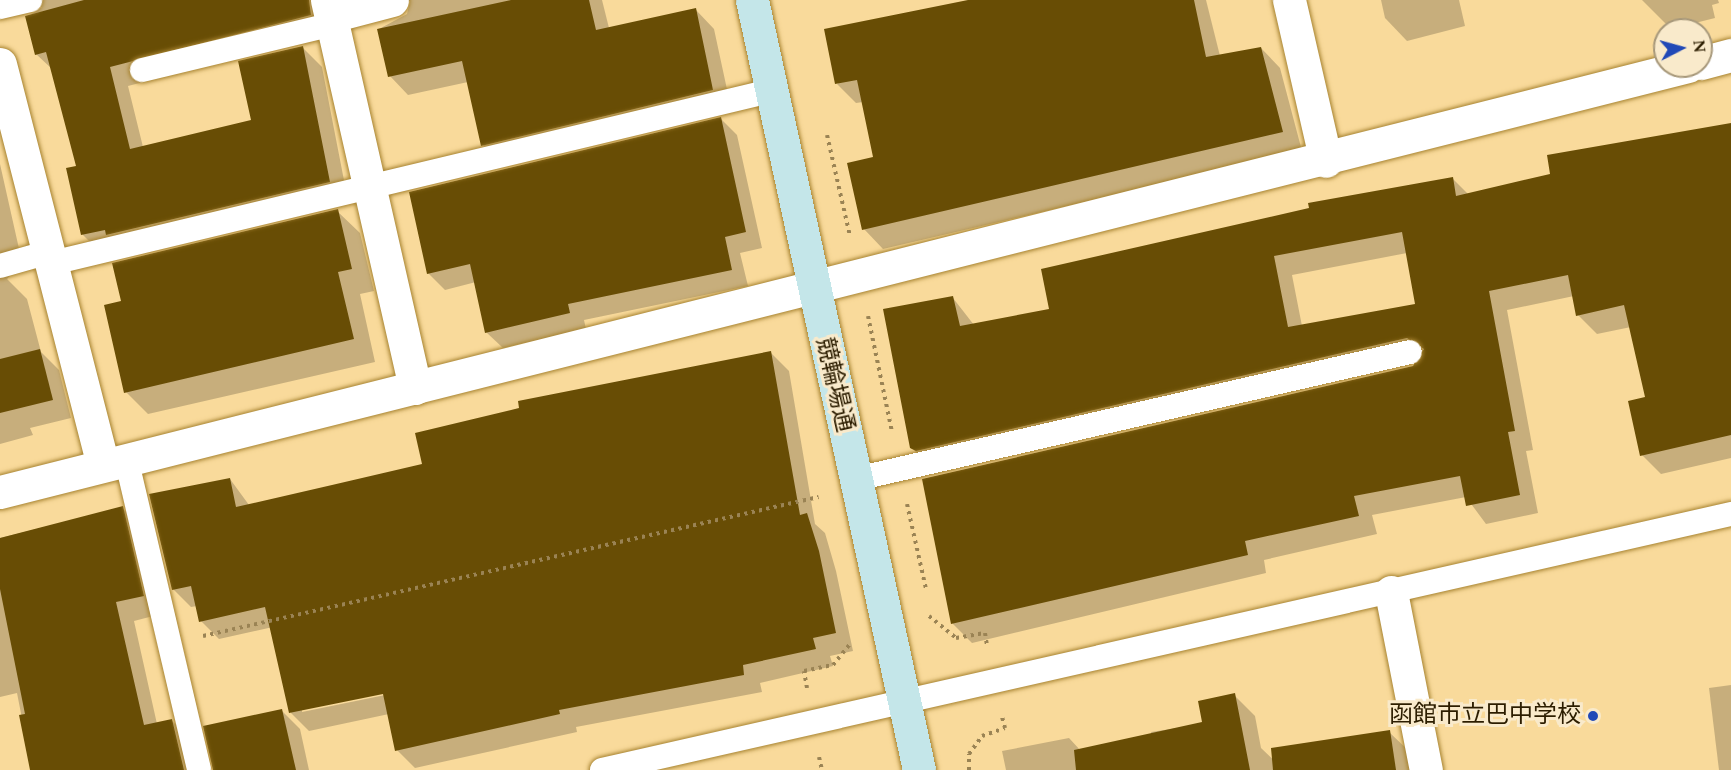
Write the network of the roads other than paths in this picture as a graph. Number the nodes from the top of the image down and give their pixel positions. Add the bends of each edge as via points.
1 (30, 0) edge
2 (392, 0) edge
3 (752, 0) edge
4 (1289, 0) edge
5 (0, 7) edge
6 (331, 13) edge
7 (1731, 55) edge
8 (1713, 60) edge
9 (0, 64) edge
10 (142, 70) dead end
11 (1653, 75) edge
12 (771, 91) junction
13 (1326, 161) junction
14 (369, 185) junction
15 (50, 258) junction
16 (0, 266) edge
17 (812, 286) junction
18 (1410, 352) dead end
19 (415, 388) junction
20 (114, 461) junction
21 (856, 479) junction
22 (0, 492) edge
23 (1731, 514) edge
24 (1391, 592) junction
25 (906, 701) junction
26 (199, 770) edge
27 (602, 770) edge
28 (919, 770) edge
29 (1426, 770) edge

1 - 5 lane
2 - 6 street
3 - 12 street, 競輪場通
4 - 13 street
6 - 10 lane
6 - 14 street
7 - 8 street
9 - 15 street
11 - 13 street
12 - 14 lane
12 - 17 street, 競輪場通
13 - 17 street
14 - 15 lane
14 - 19 street
15 - 16 lane
15 - 20 street
17 - 19 street
17 - 21 street, 競輪場通
18 - 21 lane
19 - 20 street
20 - 22 street
20 - 26 lane via 171,643
21 - 25 street, 競輪場通
23 - 24 lane
24 - 25 lane
24 - 29 street
25 - 27 lane
25 - 28 street, 競輪場通

